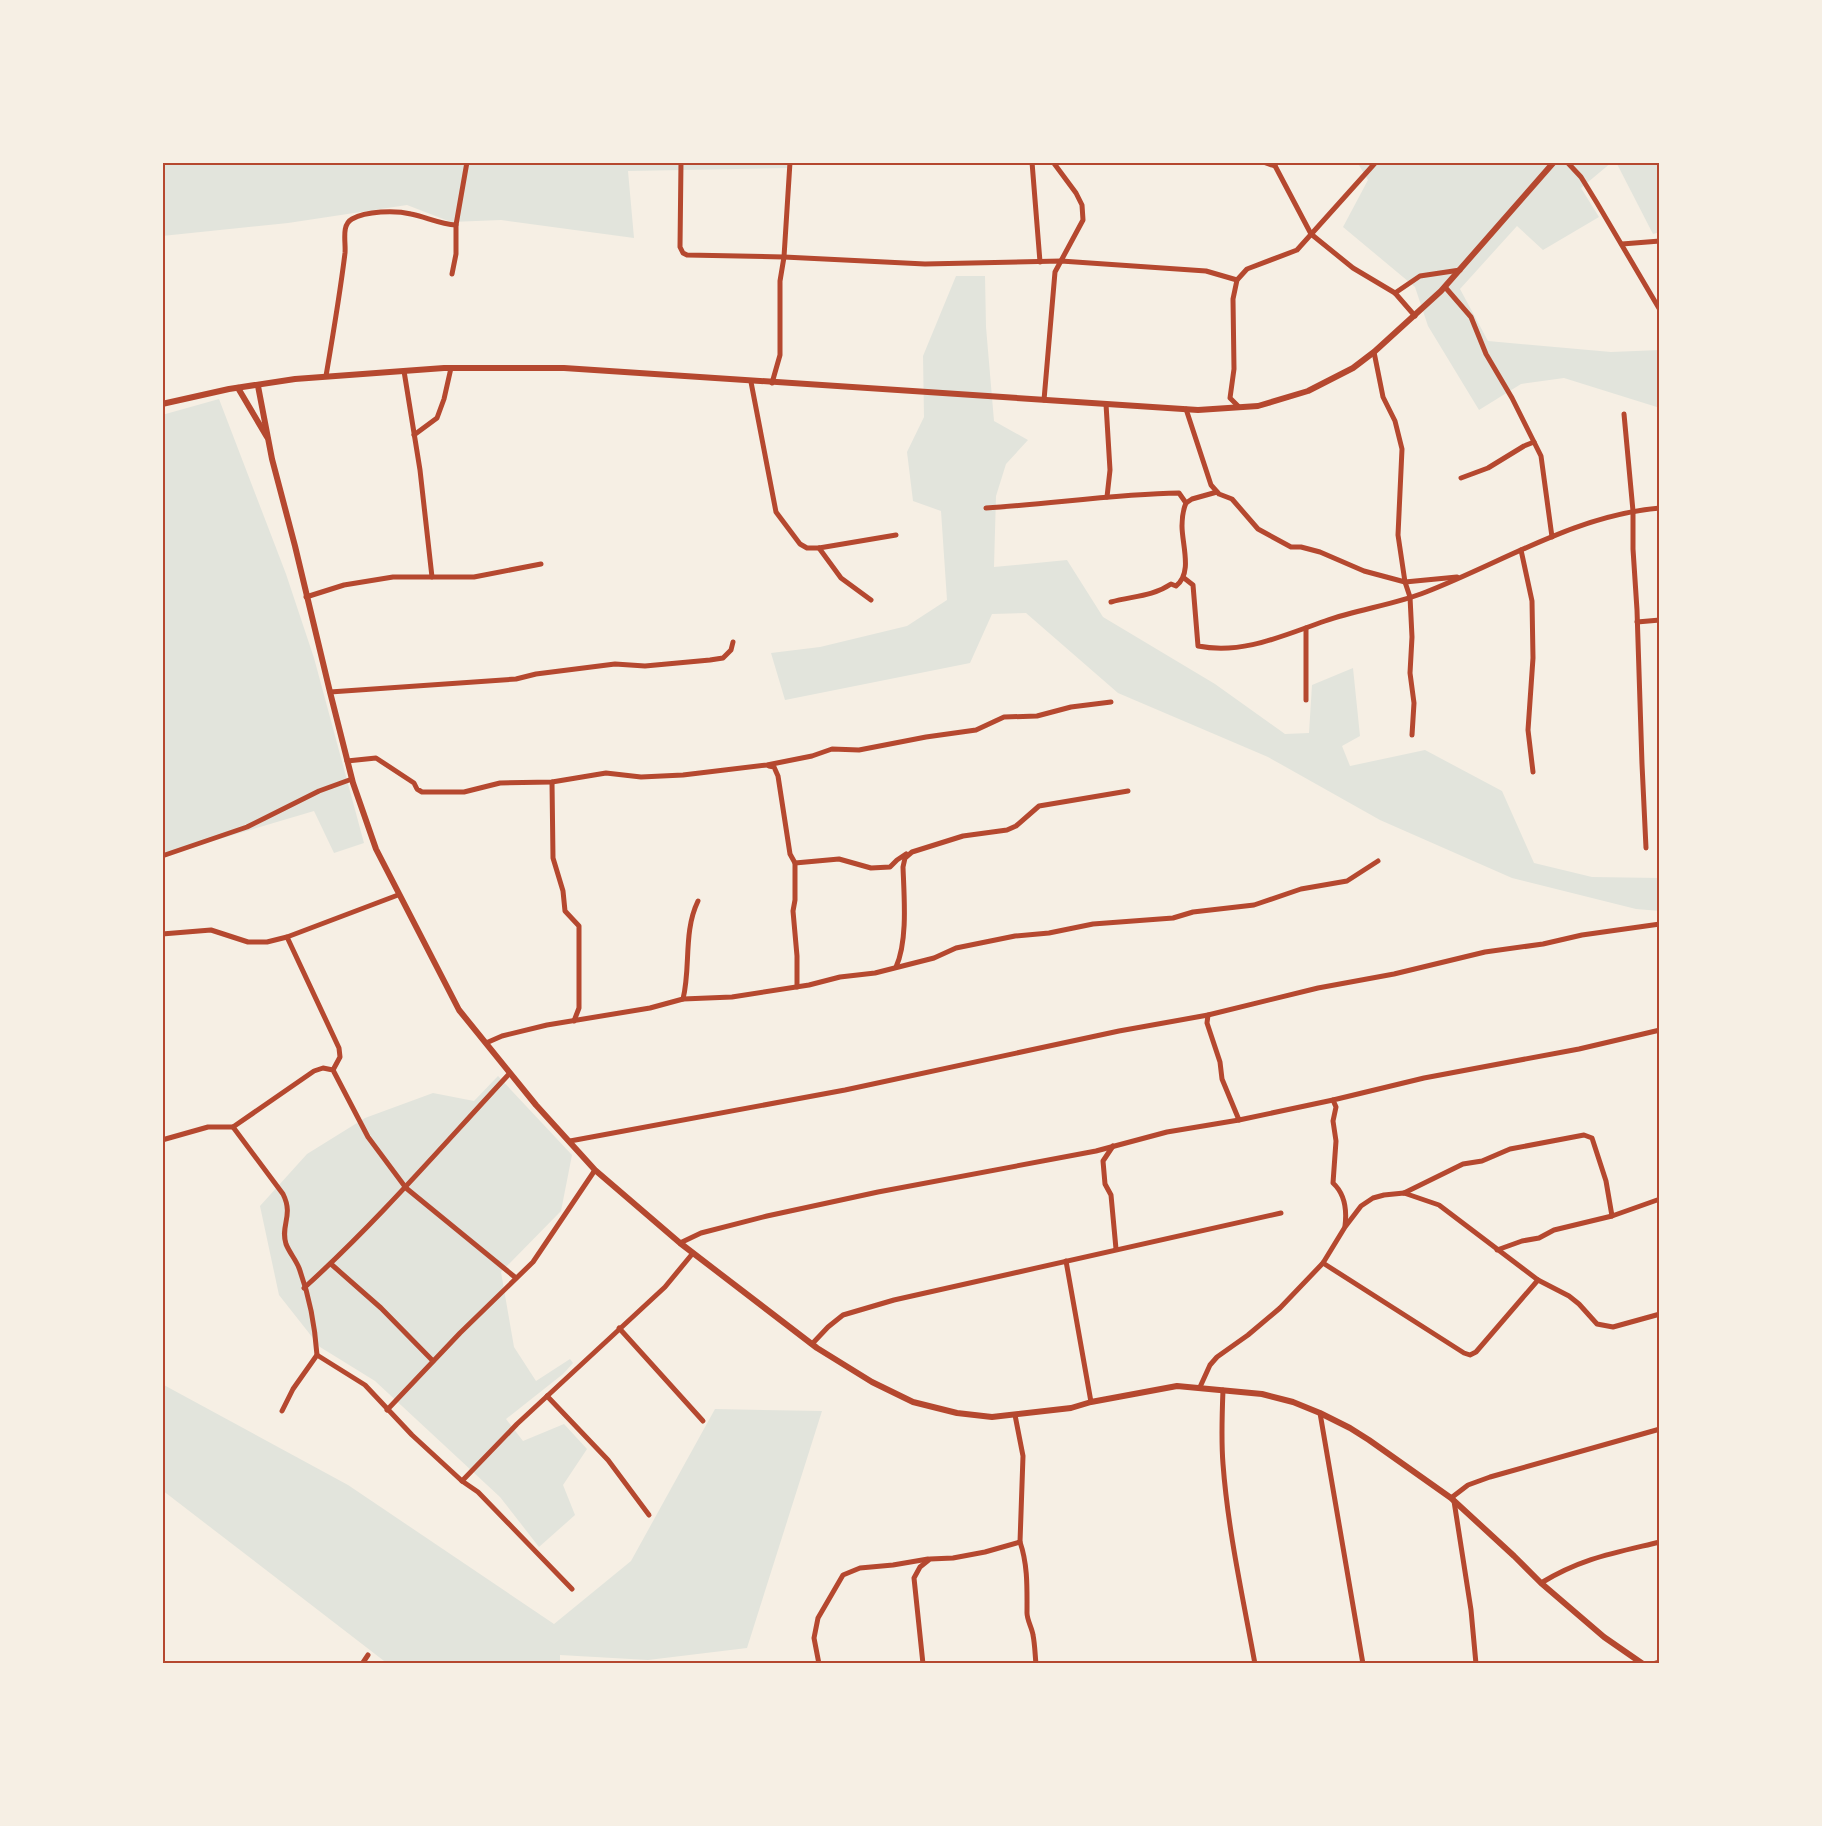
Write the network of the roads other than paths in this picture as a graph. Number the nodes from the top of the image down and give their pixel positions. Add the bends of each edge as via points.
1 (467, 162) edge
2 (681, 162) edge
3 (790, 162) edge
4 (1032, 162) edge
5 (1053, 162) edge
6 (1263, 162) edge
7 (1377, 162) edge
8 (1554, 162) edge
9 (1567, 162) edge
10 (1274, 164) edge
11 (456, 225) junction
12 (1311, 234) junction
13 (1660, 241) edge
14 (1622, 244) junction
15 (784, 257) junction
16 (1060, 261) junction
17 (1040, 262) junction
18 (1460, 270) junction
19 (452, 274) dead end
20 (1237, 280) junction
21 (1445, 287) junction
22 (1395, 292) junction
23 (1660, 310) edge
24 (1415, 316) junction
25 (1374, 352) junction
26 (451, 368) junction
27 (404, 371) junction
28 (326, 376) junction
29 (751, 382) junction
30 (772, 383) junction
31 (258, 386) junction
32 (238, 388) junction
33 (1044, 400) junction
34 (162, 404) edge
35 (1106, 404) junction
36 (1239, 407) junction
37 (1186, 409) junction
38 (1624, 414) dead end
39 (414, 435) junction
40 (267, 437) junction
41 (1534, 442) junction
42 (1461, 478) dead end
43 (1217, 492) junction
44 (1107, 497) junction
45 (1186, 503) junction
46 (986, 508) dead end
47 (1660, 508) edge
48 (1633, 511) junction
49 (896, 535) dead end
50 (1552, 537) junction
51 (819, 548) junction
52 (1521, 550) junction
53 (541, 564) dead end
54 (1462, 576) junction
55 (432, 577) junction
56 (1184, 578) junction
57 (1405, 582) junction
58 (306, 597) junction
59 (1410, 597) junction
60 (871, 600) dead end
61 (1111, 602) dead end
62 (1660, 620) edge
63 (1637, 622) junction
64 (1306, 628) junction
65 (733, 642) dead end
66 (330, 692) junction
67 (1306, 700) dead end
68 (1111, 702) dead end
69 (1412, 735) dead end
70 (347, 761) junction
71 (767, 765) junction
72 (1533, 772) dead end
73 (352, 779) junction
74 (552, 782) junction
75 (1128, 791) dead end
76 (1646, 848) dead end
77 (910, 853) junction
78 (162, 856) edge
79 (1378, 861) dead end
80 (795, 863) junction
81 (398, 895) junction
82 (698, 901) dead end
83 (1660, 924) edge
84 (162, 934) edge
85 (287, 937) junction
86 (896, 967) junction
87 (797, 987) junction
88 (683, 999) junction
89 (1208, 1015) junction
90 (574, 1021) junction
91 (1660, 1030) edge
92 (486, 1043) junction
93 (333, 1070) junction
94 (510, 1073) junction
95 (1333, 1100) junction
96 (1239, 1120) junction
97 (233, 1127) junction
98 (162, 1140) edge
99 (570, 1141) junction
100 (1113, 1146) junction
101 (595, 1170) junction
102 (406, 1188) junction
103 (1404, 1193) junction
104 (1660, 1199) edge
105 (1281, 1213) dead end
106 (1612, 1216) junction
107 (1345, 1227) junction
108 (680, 1243) junction
109 (1116, 1249) junction
110 (1497, 1250) junction
111 (693, 1253) junction
112 (1066, 1262) junction
113 (1323, 1263) junction
114 (331, 1264) junction
115 (516, 1278) junction
116 (1538, 1280) junction
117 (304, 1288) junction
118 (1660, 1314) edge
119 (619, 1328) junction
120 (812, 1344) junction
121 (316, 1355) junction
122 (433, 1361) junction
123 (1200, 1387) junction
124 (1223, 1390) junction
125 (547, 1396) junction
126 (1091, 1402) junction
127 (387, 1410) junction
128 (282, 1411) dead end
129 (1320, 1413) junction
130 (1015, 1415) junction
131 (703, 1421) dead end
132 (1660, 1429) edge
133 (462, 1481) junction
134 (1453, 1499) junction
135 (649, 1515) dead end
136 (1020, 1542) junction
137 (1660, 1542) edge
138 (930, 1559) junction
139 (1541, 1584) junction
140 (573, 1589) dead end
141 (368, 1655) dead end
142 (1660, 1662) edge
143 (362, 1664) edge
144 (819, 1664) edge
145 (922, 1664) edge
146 (1036, 1664) edge
147 (1255, 1664) edge
148 (1363, 1664) edge
149 (1476, 1664) edge
150 (1643, 1664) edge
151 (1653, 1664) edge

1 - 11 street
2 - 15 street via 683,253
3 - 15 street
4 - 17 street
5 - 16 street via 1076,193 1083,214 1081,225
6 - 10 street
7 - 12 street
8 - 18 street
9 - 14 street via 1581,177
10 - 12 street
11 - 19 street
11 - 28 street via 410,213 368,214 347,222 342,287
12 - 20 street via 1297,250 1247,269
12 - 22 street via 1353,268
13 - 14 street
14 - 23 street
15 - 17 street via 925,264
15 - 30 street via 780,280 780,355
16 - 17 street
16 - 20 street via 1206,271
16 - 33 street via 1055,272
18 - 21 street
18 - 22 street via 1420,276
20 - 36 street via 1230,398
21 - 24 street
21 - 41 street via 1471,317 1486,354
22 - 24 street
24 - 25 street
25 - 36 street via 1353,368 1308,391 1258,406
25 - 57 street via 1383,397 1395,421 1402,449 1398,535
26 - 27 street
26 - 29 street via 564,369
26 - 39 street via 437,418
27 - 28 street
27 - 39 street
28 - 31 street
29 - 30 street
29 - 51 street via 776,512 800,544
30 - 33 street
31 - 32 street
31 - 40 street
32 - 34 street
32 - 40 street
33 - 35 street
35 - 37 street
35 - 44 street via 1110,470
36 - 37 street
37 - 43 street via 1211,485
38 - 48 street
39 - 55 street
40 - 58 street
41 - 42 street
41 - 50 street via 1542,461
43 - 45 street
43 - 57 street via 1232,499 1258,529 1291,547 1320,552 1364,571
44 - 45 street via 1179,493
44 - 46 street
45 - 56 street via 1182,525
47 - 48 street
48 - 50 street
48 - 63 street
49 - 51 street
50 - 52 street
51 - 60 street via 841,578
52 - 54 street
52 - 72 street via 1532,601 1528,730
53 - 55 street via 474,577
54 - 57 street
54 - 59 street
55 - 58 street via 393,577 344,585
56 - 61 street via 1176,586 1170,584 1141,597
56 - 64 street via 1192,585 1198,646 1246,647
57 - 59 street
58 - 66 street
59 - 64 street
59 - 69 street
62 - 63 street
63 - 76 street
64 - 67 street
65 - 66 street via 723,658 710,660 645,666 615,664 516,679
66 - 70 street
68 - 71 street via 1037,716 1004,717 976,730 859,750 832,749
70 - 73 street
70 - 74 street via 376,758 422,792 464,792 500,783
71 - 74 street via 683,775 641,777 606,773
71 - 80 street via 774,767 778,776 790,854
73 - 78 street via 247,827
73 - 81 street via 376,849
74 - 90 street via 555,867 565,911 579,926 579,1008
75 - 77 street via 1039,806 1007,830 963,836
77 - 80 street via 890,867 881,868 839,859
77 - 86 street via 903,867 903,941
79 - 86 street via 1347,881 1301,889 1254,905 1015,936 956,948
80 - 87 street
81 - 85 street
81 - 92 street via 459,1010
82 - 88 street via 692,912
83 - 89 street via 1485,952
84 - 85 street via 211,930 257,943
85 - 93 street via 339,1048 340,1057
86 - 87 street
87 - 88 street via 732,997
88 - 90 street
89 - 96 street via 1222,1079
89 - 99 street via 845,1090
90 - 92 street
91 - 95 street via 1424,1077
92 - 94 street
93 - 97 street via 314,1071
93 - 102 street via 368,1137
94 - 99 street
94 - 102 street
95 - 96 street
95 - 107 street via 1333,1184 1343,1199
96 - 100 street
97 - 98 street via 208,1127
97 - 117 street via 288,1204 286,1244 299,1267
99 - 101 street
100 - 108 street via 767,1216 701,1233
100 - 109 street via 1103,1161
101 - 108 street
101 - 115 street via 533,1262
102 - 114 street
102 - 115 street
103 - 106 street via 1463,1164 1510,1149 1584,1135 1592,1138
103 - 107 street via 1373,1198 1361,1206
103 - 110 street via 1439,1205
104 - 106 street
105 - 109 street
106 - 110 street via 1567,1226
107 - 113 street
108 - 111 street
109 - 112 street
110 - 116 street
111 - 119 street via 665,1287
111 - 120 street
112 - 120 street via 843,1315
112 - 126 street
113 - 116 street via 1470,1355
113 - 123 street via 1280,1308 1217,1357
114 - 117 street
114 - 122 street
115 - 122 street
116 - 118 street via 1569,1296 1590,1318 1604,1326
117 - 121 street
119 - 125 street
119 - 131 street
120 - 130 street via 872,1383 913,1402 957,1413
121 - 127 street via 365,1384
121 - 128 street
122 - 127 street
123 - 124 street
123 - 126 street via 1177,1386
124 - 129 street via 1262,1394
124 - 147 street via 1226,1497
125 - 133 street
125 - 135 street via 608,1460
126 - 130 street
127 - 133 street
129 - 134 street via 1369,1440
129 - 148 street
130 - 136 street via 1023,1456
132 - 134 street via 1490,1477 1468,1485
133 - 140 street via 478,1492
134 - 139 street
134 - 149 street
136 - 138 street via 985,1552
136 - 146 street via 1026,1571 1026,1615
137 - 139 street via 1596,1557
138 - 144 street via 860,1568 843,1575 818,1618 814,1638
138 - 145 street via 914,1578
139 - 150 street
141 - 143 street
142 - 151 street

